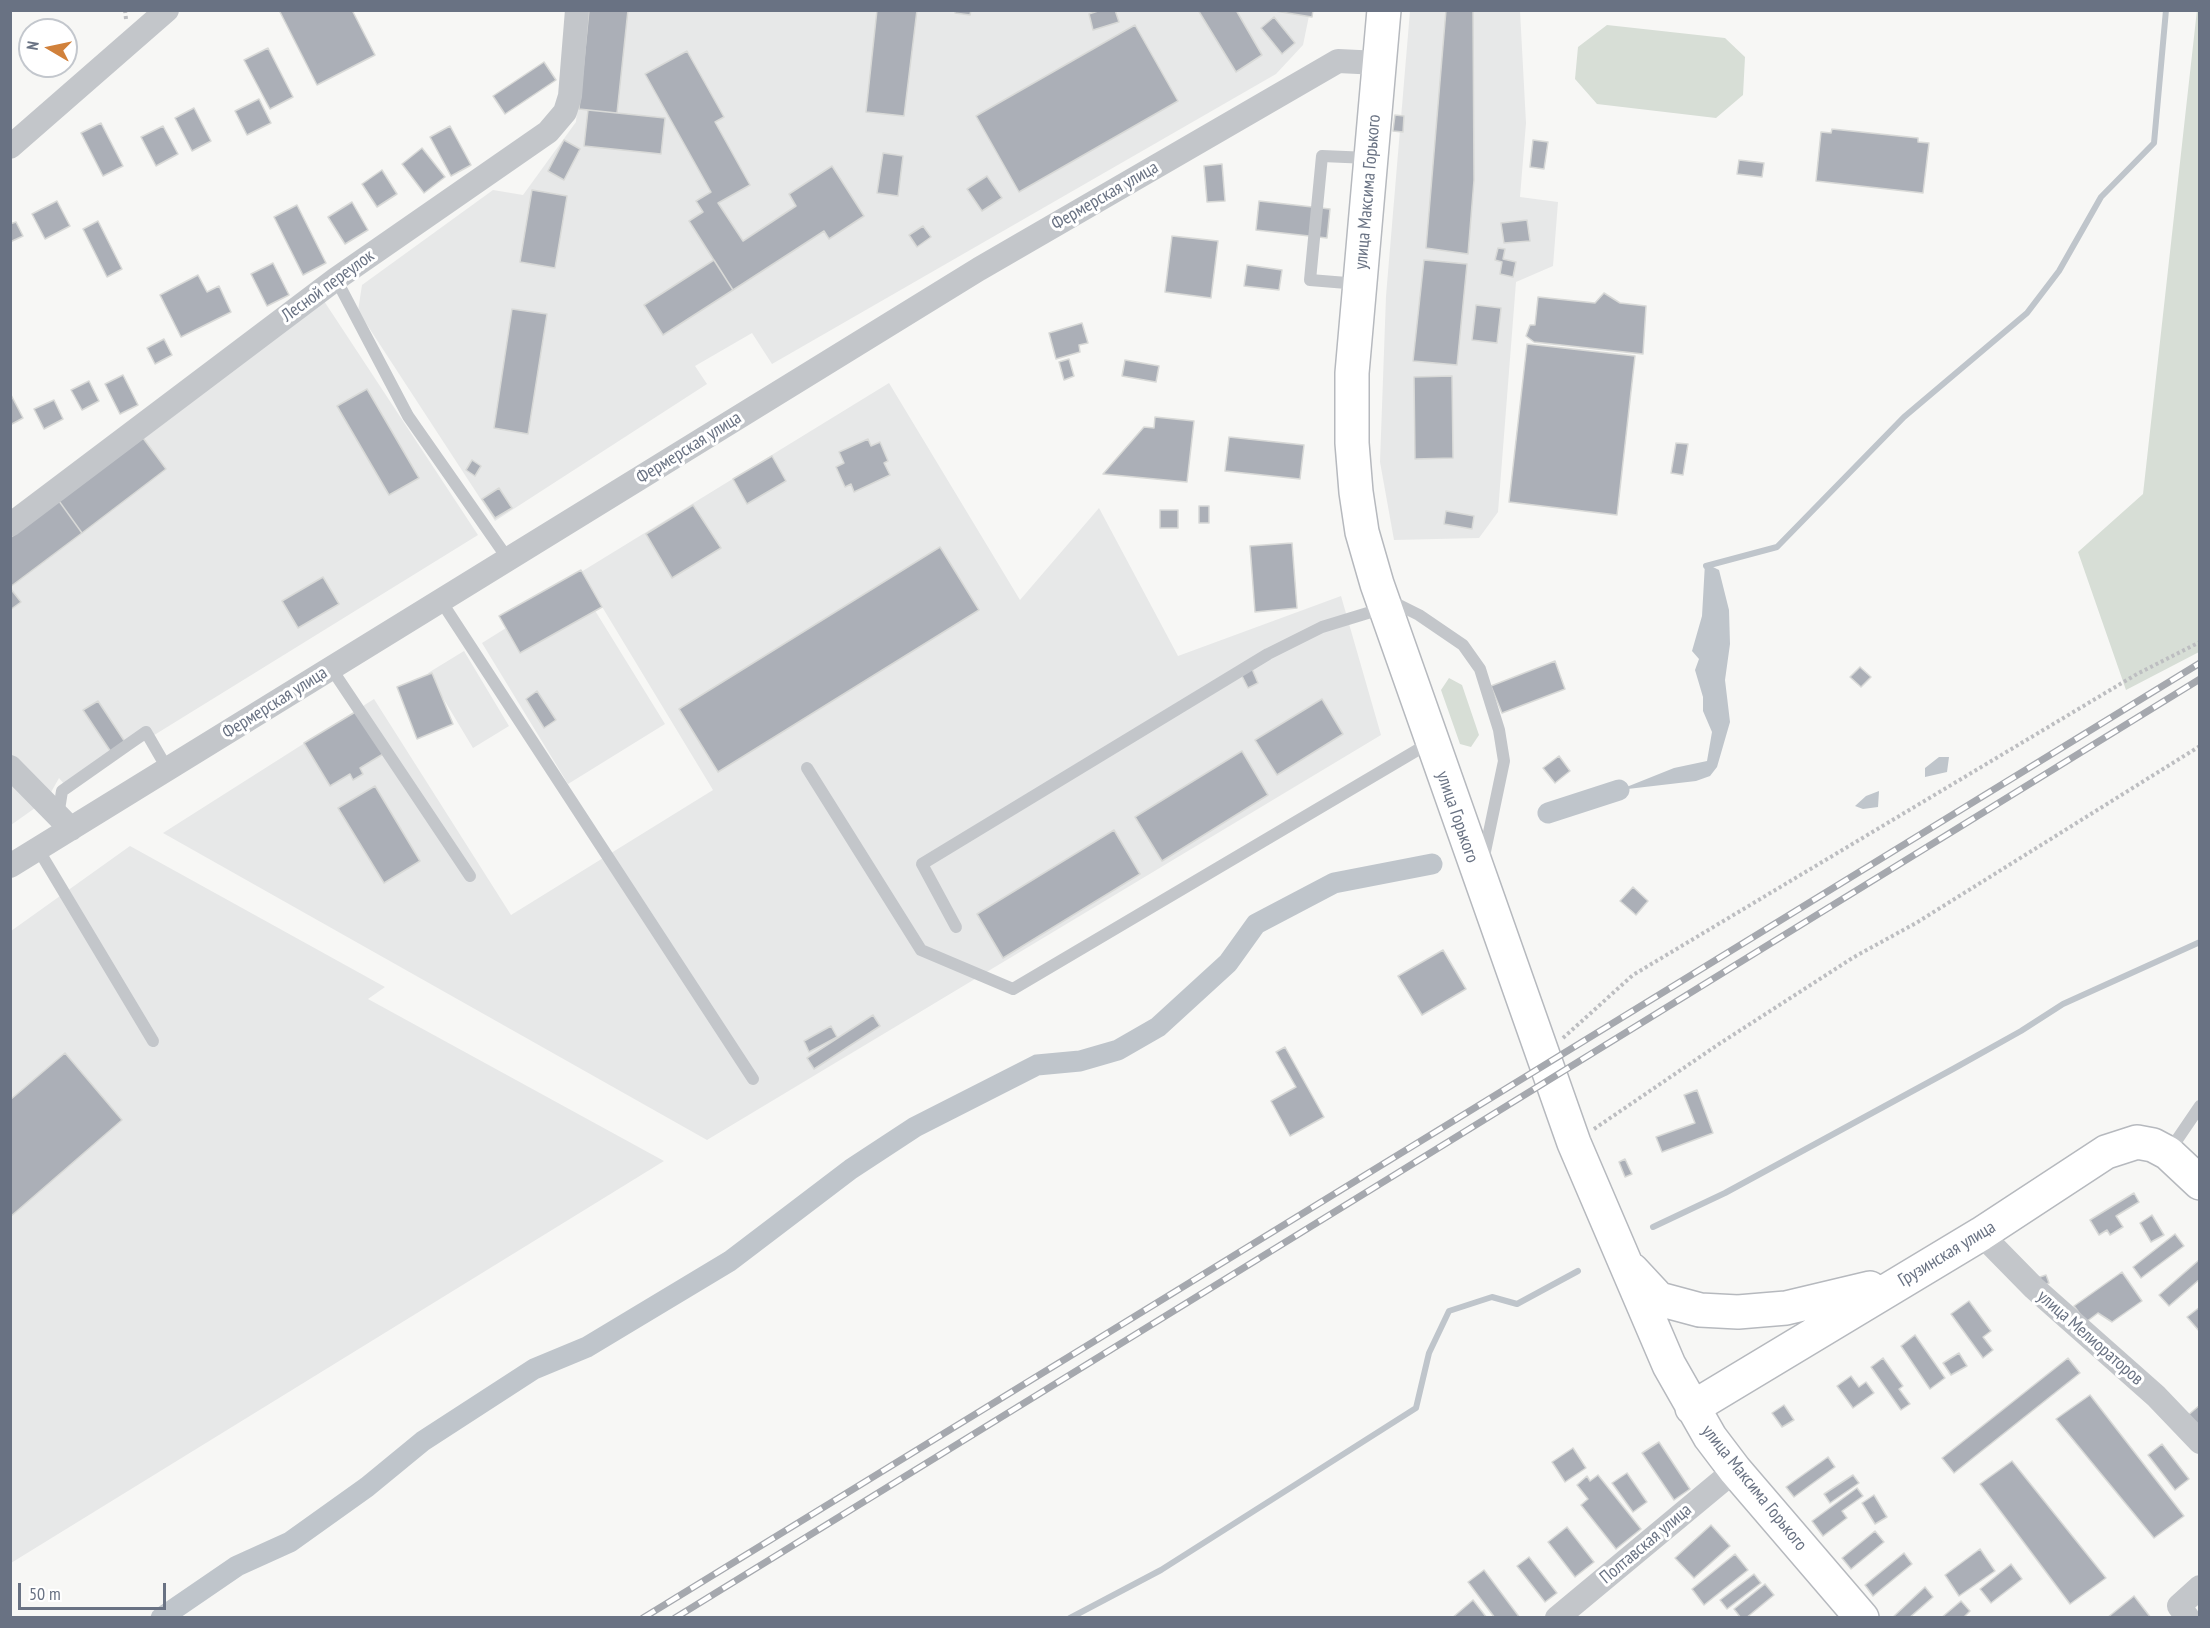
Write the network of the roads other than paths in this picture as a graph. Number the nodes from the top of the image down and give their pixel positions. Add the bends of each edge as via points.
1 (167, 10) edge
2 (577, 10) edge
3 (1384, 10) edge
4 (1379, 63) junction
5 (10, 147) edge
6 (1370, 158) junction
7 (336, 279) junction
8 (1360, 284) junction
9 (1352, 373) joint
10 (10, 525) edge
11 (508, 560) junction
12 (441, 601) junction
13 (1383, 602) junction
14 (331, 668) junction
15 (1431, 741) junction
16 (10, 767) edge
17 (807, 768) dead end
18 (168, 770) junction
19 (65, 822) junction
20 (38, 849) junction
21 (10, 866) edge
22 (470, 876) dead end
23 (1479, 880) junction
24 (956, 927) dead end
25 (153, 1041) dead end
26 (753, 1079) dead end
27 (2199, 1106) edge
28 (2168, 1153) junction
29 (2199, 1183) edge
30 (1981, 1234) junction
31 (1618, 1249) junction
32 (1925, 1268) junction
33 (1692, 1408) junction
34 (2199, 1442) edge
35 (1735, 1470) junction
36 (2199, 1587) edge
37 (1557, 1617) edge
38 (1862, 1617) edge
39 (2188, 1617) edge

1 - 5 street
2 - 7 street, Лесной переулок via 570,96 565,112 548,132
3 - 4 main road, улица Максима Горького
4 - 6 main road, улица Максима Горького
4 - 11 street, Фермерская улица via 1338,61 979,269
6 - 8 main road, улица Максима Горького
6 - 8 lane via 1322,156 1310,280
7 - 10 street, Лесной переулок
7 - 11 lane via 408,416
8 - 9 main road, улица Максима Горького
9 - 13 main road, улица Горького via 1356,492 1362,532
11 - 12 street, Фермерская улица
12 - 14 street, Фермерская улица
12 - 26 lane
13 - 15 main road, улица Горького
13 - 23 lane via 1443,630 1463,645 1480,669 1504,761
13 - 24 lane via 1268,654 922,864
14 - 18 street, Фермерская улица
14 - 22 lane
15 - 17 lane via 1012,988 921,950
15 - 23 main road, улица Горького
16 - 19 street
18 - 19 street, Фермерская улица
18 - 19 lane via 146,732 62,791
19 - 20 street, Фермерская улица
20 - 21 street, Фермерская улица
20 - 25 lane
23 - 31 main road, улица Горького via 1574,1143
27 - 28 lane
28 - 29 main road, Грузинская улица
28 - 30 main road, Грузинская улица via 2137,1142 2106,1152
30 - 32 main road, Грузинская улица
30 - 34 street, улица Мелиораторов via 2034,1288 2156,1396
31 - 32 main road via 1639,1280 1659,1299 1710,1311 1786,1308 1831,1299
31 - 33 main road, улица Максима Горького
32 - 33 main road, Грузинская улица
33 - 35 main road, улица Максима Горького
35 - 37 street, Полтавская улица
35 - 38 main road, улица Максима Горького
36 - 39 street via 2179,1606

